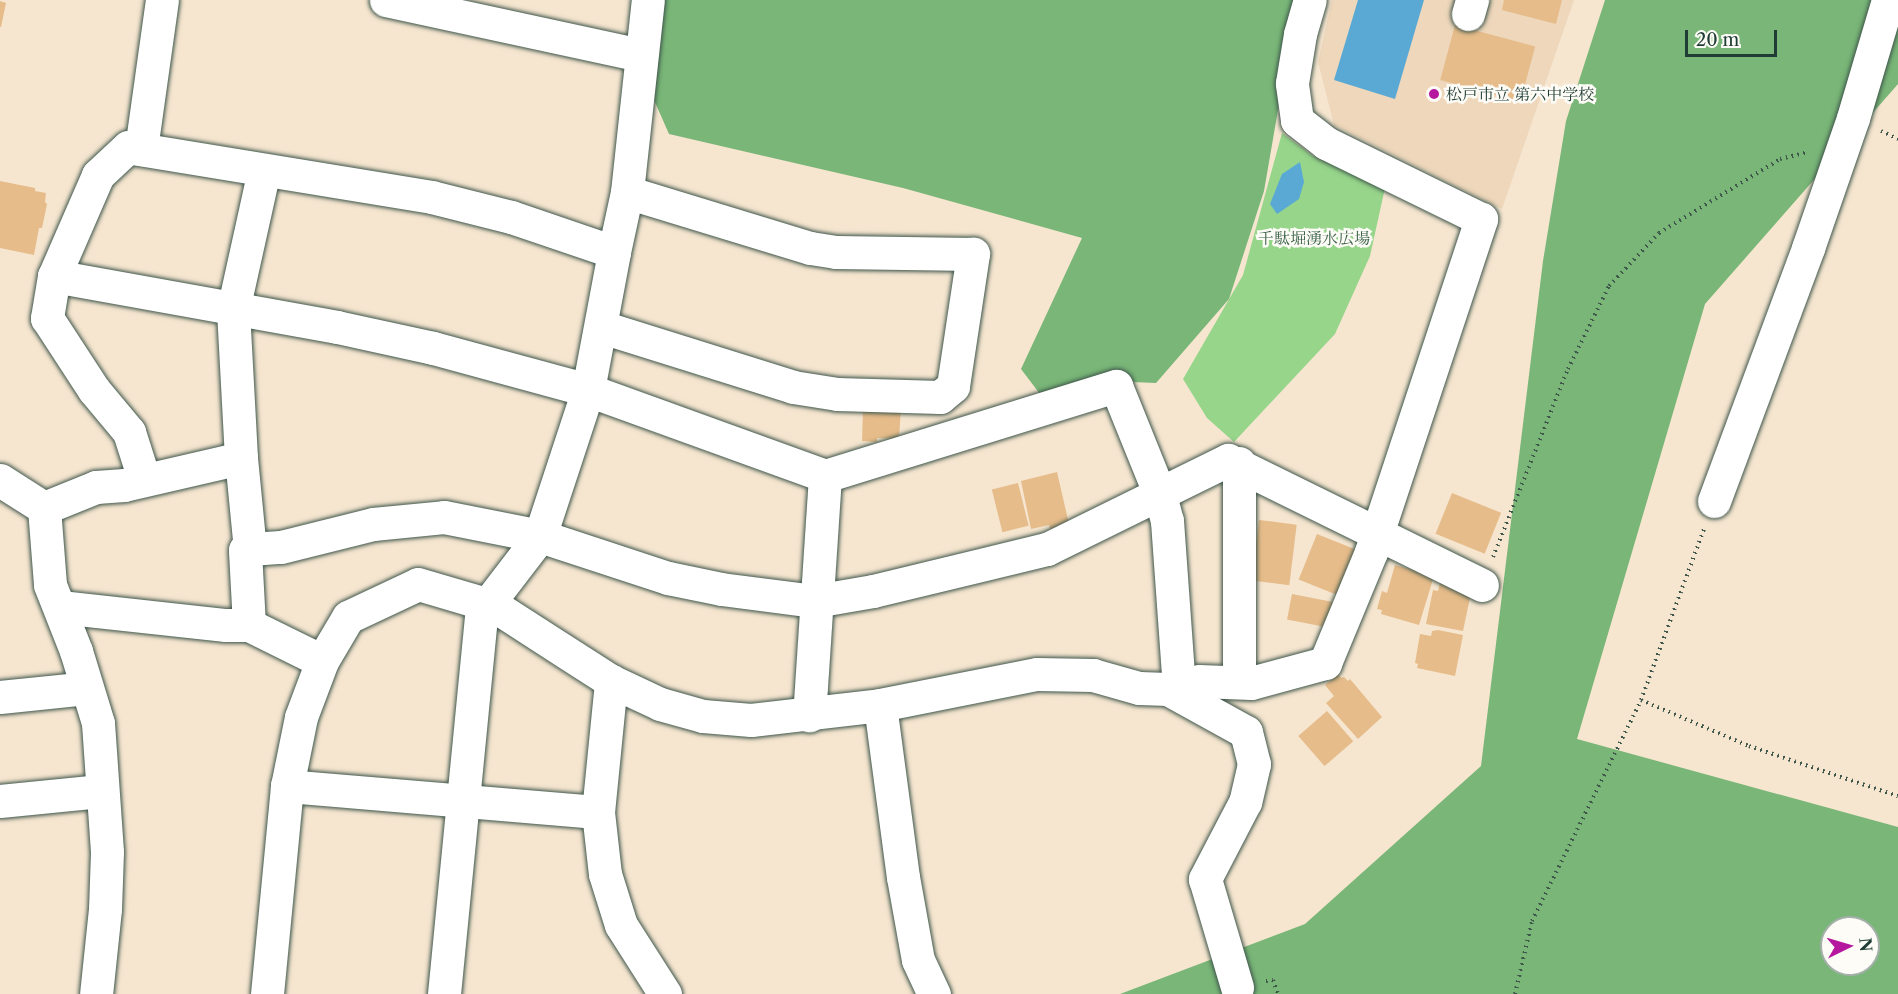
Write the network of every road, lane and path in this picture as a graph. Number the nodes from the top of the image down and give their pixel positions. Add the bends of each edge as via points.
1 (162, 0) edge
2 (386, 0) edge
3 (648, 0) edge
4 (1310, 0) edge
5 (1888, 0) edge
6 (641, 55) junction
7 (1850, 124) junction
8 (141, 149) junction
9 (264, 170) junction
10 (627, 192) junction
11 (614, 252) junction
12 (54, 276) junction
13 (233, 310) junction
14 (602, 327) junction
15 (953, 386) junction
16 (588, 390) junction
17 (972, 428) junction
18 (241, 458) junction
19 (1239, 463) junction
20 (825, 476) junction
21 (144, 478) junction
22 (0, 480) edge
23 (1160, 495) junction
24 (1714, 501) joint
25 (44, 508) junction
26 (1376, 531) junction
27 (540, 536) junction
28 (250, 549) junction
29 (1482, 585) joint
30 (815, 601) junction
31 (485, 604) junction
32 (60, 607) junction
33 (249, 625) junction
34 (322, 661) junction
35 (611, 681) junction
36 (1239, 682) junction
37 (87, 688) junction
38 (1173, 688) junction
39 (0, 697) edge
40 (1641, 700) junction
41 (880, 705) junction
42 (809, 715) junction
43 (287, 786) junction
44 (101, 791) junction
45 (1898, 796) edge
46 (0, 801) edge
47 (463, 801) junction
48 (598, 812) junction
49 (1237, 987) dead end
50 (651, 990) edge
51 (96, 994) edge
52 (267, 994) edge
53 (444, 994) edge
54 (934, 994) edge
55 (1515, 994) edge

1 - 8 street
2 - 6 street
3 - 6 street
4 - 26 street via 1292,83 1297,120 1326,143 1481,219
5 - 7 street
6 - 10 street
7 - 24 street
7 - 29 path via 1828,147 1780,159 1659,233 1609,286 1568,369
8 - 9 street
8 - 12 street via 128,147 98,175
9 - 11 street via 432,196 511,217
9 - 13 street
10 - 11 street
10 - 15 street via 819,249 973,255
11 - 14 street
12 - 13 street
12 - 21 street via 47,318 94,390 129,432
13 - 16 street via 433,348
13 - 18 street
14 - 15 street via 804,388 837,394 940,397
14 - 16 street
15 - 17 street
16 - 20 street
16 - 27 street
17 - 20 street
17 - 23 street via 1116,387
18 - 21 street
18 - 28 street
19 - 23 street via 1228,460
19 - 26 street
19 - 36 street
20 - 30 street
21 - 25 street via 124,485 96,487
22 - 25 street
23 - 30 street via 1047,549
23 - 38 street via 1167,521
24 - 40 path
25 - 32 street via 50,585
26 - 29 street
26 - 36 street via 1325,663 1251,683
27 - 28 street via 444,518 373,524 282,547
27 - 30 street via 668,578
27 - 31 street
28 - 33 street via 245,550
30 - 42 street
31 - 34 street via 418,584 348,617
31 - 35 street
31 - 47 street
32 - 33 street
32 - 37 street
33 - 34 street
34 - 43 street via 301,717
35 - 42 street via 660,704 703,716 751,720
35 - 48 street
36 - 38 street via 1199,681
37 - 39 street
37 - 44 street via 98,723
38 - 41 street via 1139,688 1093,675 1037,674
38 - 49 street via 1246,732 1254,764 1245,802 1205,879
40 - 45 path via 1749,746
40 - 55 path via 1532,921
41 - 42 street
41 - 54 street via 918,960
43 - 47 street
43 - 52 street
44 - 46 street
44 - 51 street via 105,909
47 - 48 street
47 - 53 street
48 - 50 street via 604,874 621,925

